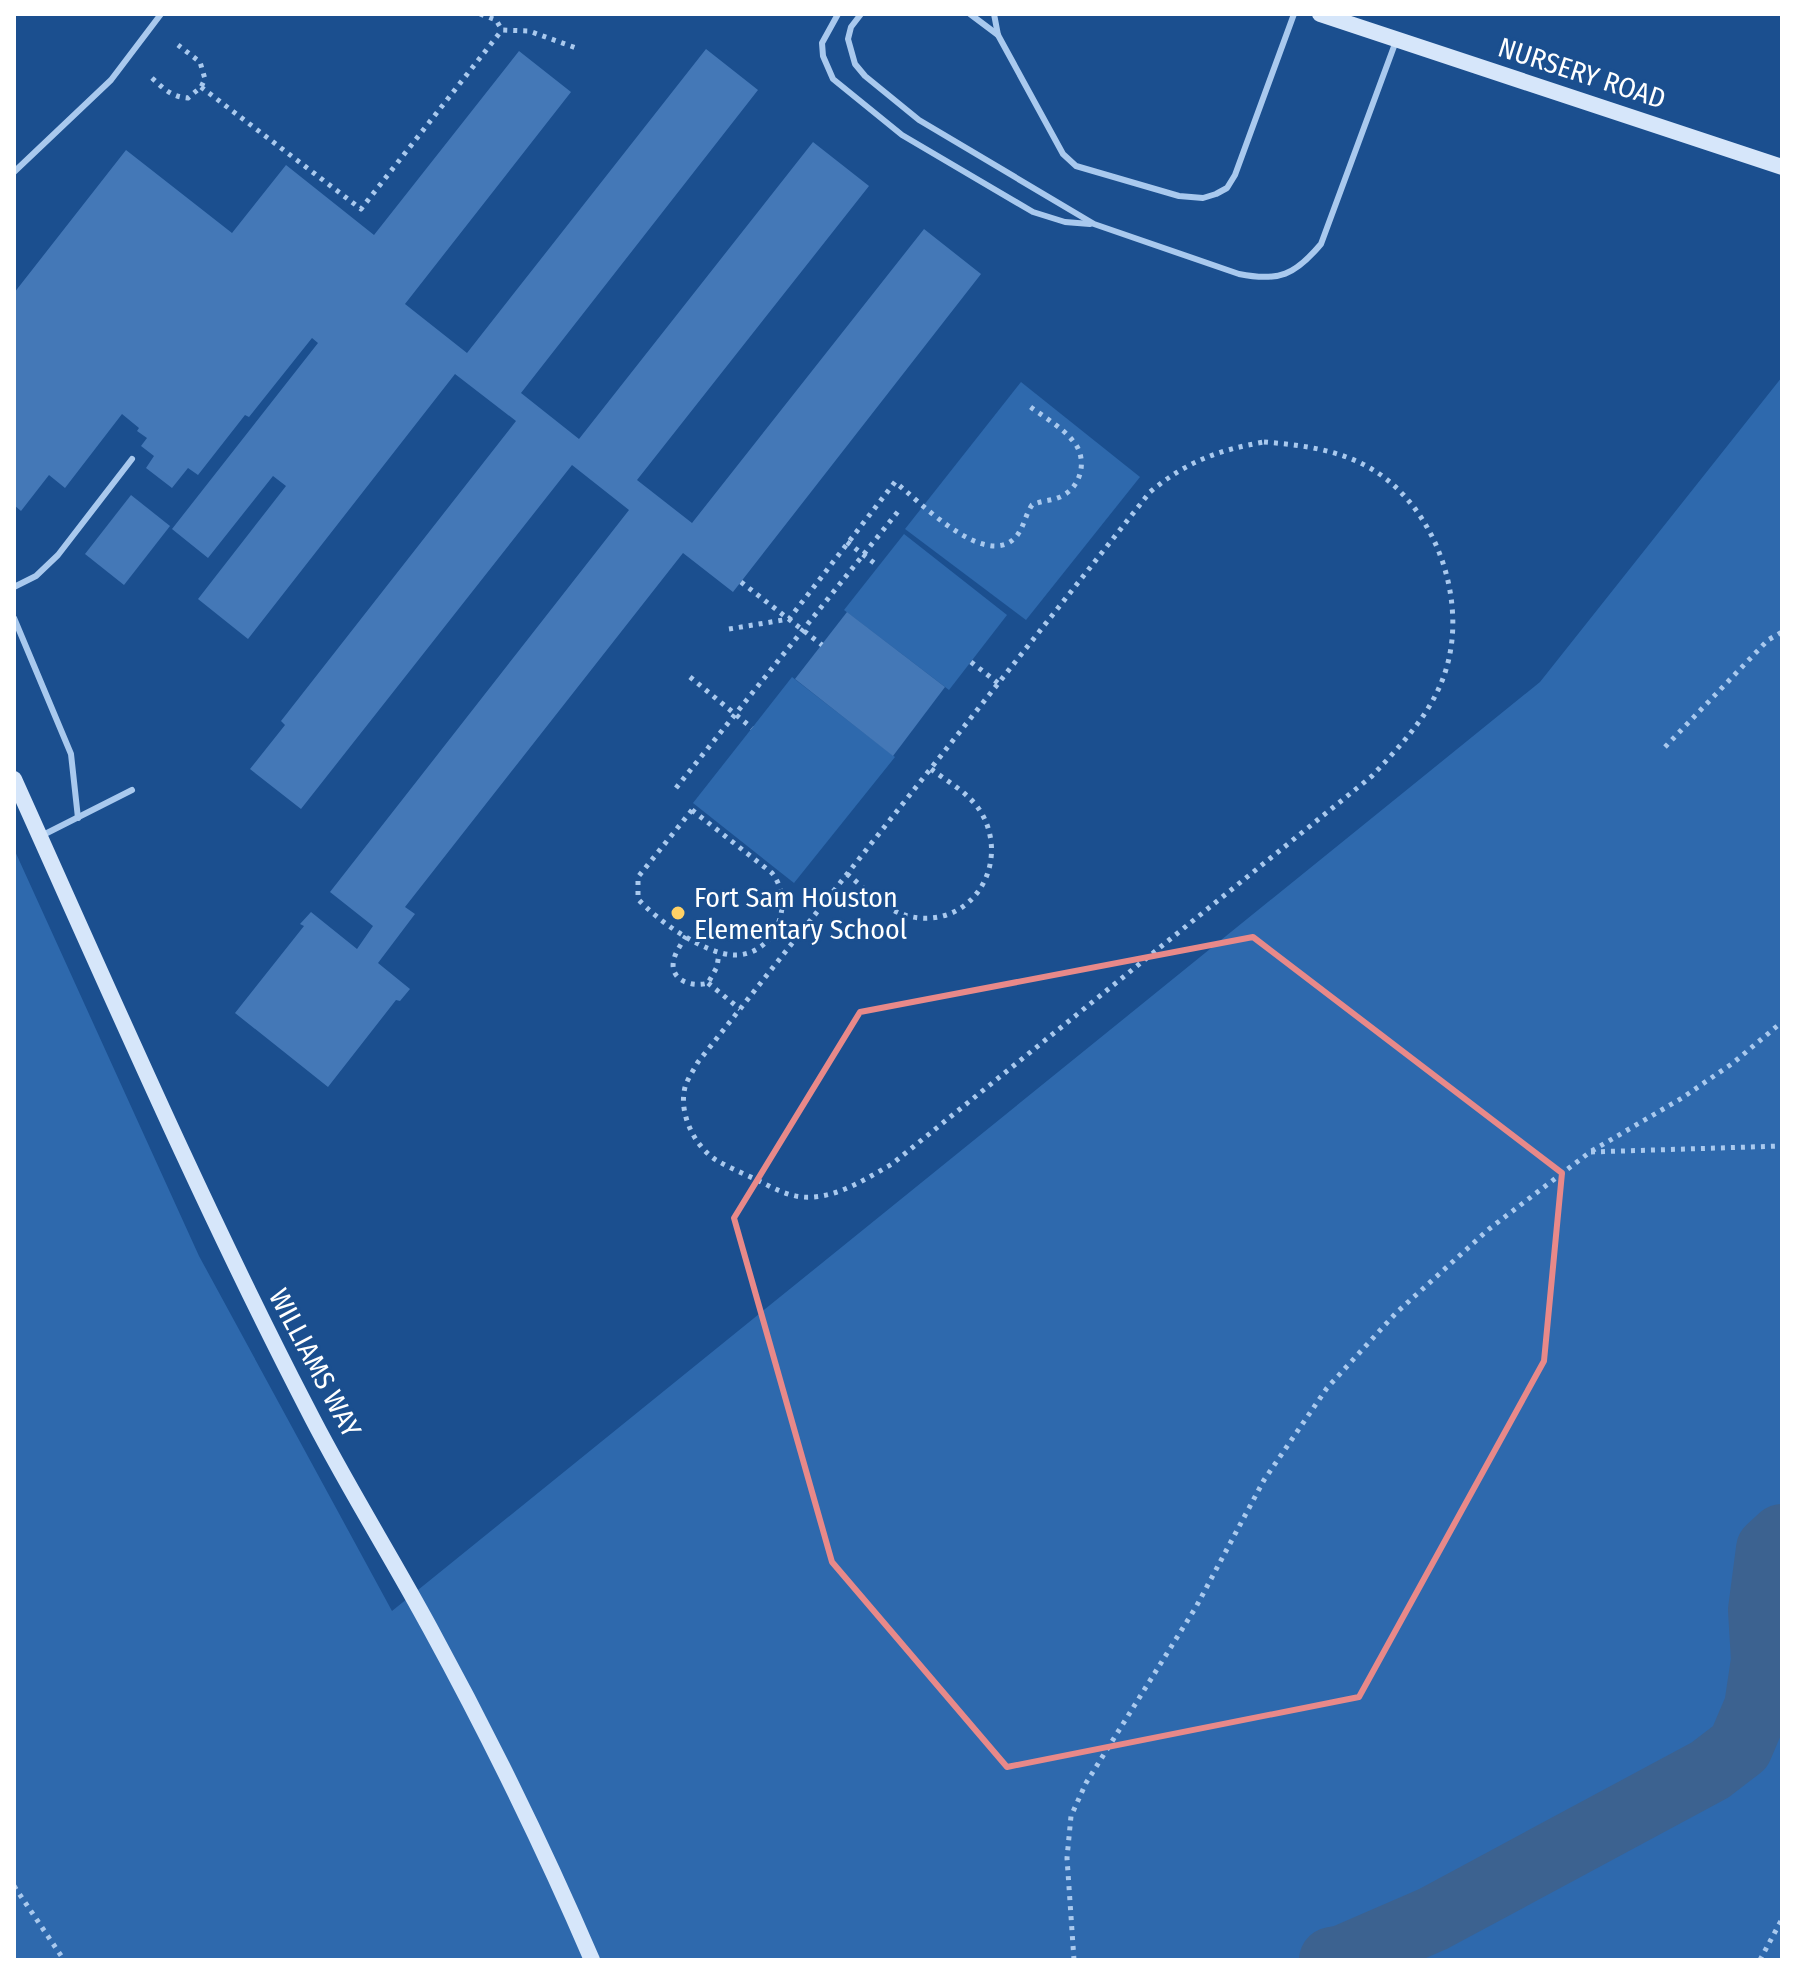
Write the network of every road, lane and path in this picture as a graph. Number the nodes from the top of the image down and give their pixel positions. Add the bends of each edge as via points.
1 (161, 14) edge
2 (480, 14) edge
3 (838, 14) edge
4 (861, 14) edge
5 (970, 14) edge
6 (994, 14) edge
7 (1294, 14) edge
8 (1320, 14) edge
9 (502, 30) junction
10 (998, 35) junction
11 (1397, 39) junction
12 (178, 45) dead end
13 (579, 49) dead end
14 (152, 78) dead end
15 (201, 87) junction
16 (1782, 167) edge
17 (14, 172) edge
18 (1094, 224) junction
19 (1028, 405) dead end
20 (132, 459) dead end
21 (900, 509) dead end
22 (847, 542) junction
23 (863, 555) junction
24 (878, 566) dead end
25 (741, 582) dead end
26 (14, 587) edge
27 (14, 618) edge
28 (789, 619) junction
29 (729, 629) dead end
30 (802, 630) junction
31 (1782, 632) edge
32 (822, 645) dead end
33 (971, 662) dead end
34 (690, 677) dead end
35 (998, 683) junction
36 (736, 714) junction
37 (752, 728) dead end
38 (1665, 747) dead end
39 (931, 769) junction
40 (14, 779) edge
41 (676, 788) dead end
42 (132, 790) dead end
43 (78, 818) junction
44 (40, 837) junction
45 (847, 874) junction
46 (686, 936) junction
47 (719, 953) junction
48 (708, 983) junction
49 (740, 1009) junction
50 (1782, 1022) edge
51 (1782, 1146) edge
52 (1590, 1152) junction
53 (14, 1886) edge
54 (1782, 1919) edge
55 (64, 1960) edge
56 (592, 1960) edge
57 (1074, 1960) edge
58 (1760, 1960) edge

1 - 17 lane via 111,80
2 - 9 path via 496,20
3 - 18 lane via 822,43 833,79 902,135 1033,212
4 - 18 lane via 848,39 855,64 865,76 919,120
5 - 10 lane
6 - 10 lane
7 - 10 lane via 1235,175 1227,188 1203,198 1076,166 1063,154
8 - 11 street, NURSERY ROAD
9 - 13 path via 529,31
9 - 15 path via 361,209
11 - 16 street, NURSERY ROAD
11 - 18 lane via 1321,244 1293,272 1258,278 1239,274
12 - 15 path via 200,62 205,79
14 - 15 path via 179,97 188,98
19 - 22 path via 1073,441 1081,474 1061,497 1032,505 1012,541 970,541 895,482
20 - 26 lane via 58,555 36,576
21 - 23 path
22 - 23 path
22 - 28 path
23 - 24 path
23 - 30 path
25 - 28 path
27 - 43 lane via 71,754
28 - 29 path
28 - 30 path
30 - 32 path
30 - 36 path
31 - 38 path via 1768,640
33 - 35 path
34 - 36 path
35 - 39 path
35 - 49 path via 1150,492 1174,472 1233,448 1264,442 1308,445 1370,468 1415,510 1446,568 1452,634 1448,665 1437,694 1404,742 1372,776 892,1164 843,1190 791,1197 714,1159 696,1139 683,1100 698,1062
36 - 37 path
36 - 41 path
39 - 45 path
39 - 45 path via 973,802 988,827 991,870 975,896 946,914 908,916
40 - 44 street, WILLIAMS WAY
42 - 43 lane
43 - 44 lane
44 - 56 street, WILLIAMS WAY via 252,1300 492,1745
45 - 49 path
46 - 47 path
46 - 47 path via 638,899 636,884 692,810 772,873 782,890 779,924 766,943 745,955
46 - 48 path via 674,969 683,982
47 - 48 path
48 - 49 path
50 - 52 path via 1682,1098
51 - 52 path
52 - 57 path via 1489,1229 1396,1313 1327,1388 1273,1467 1071,1816 1067,1858
53 - 55 path
54 - 58 path

